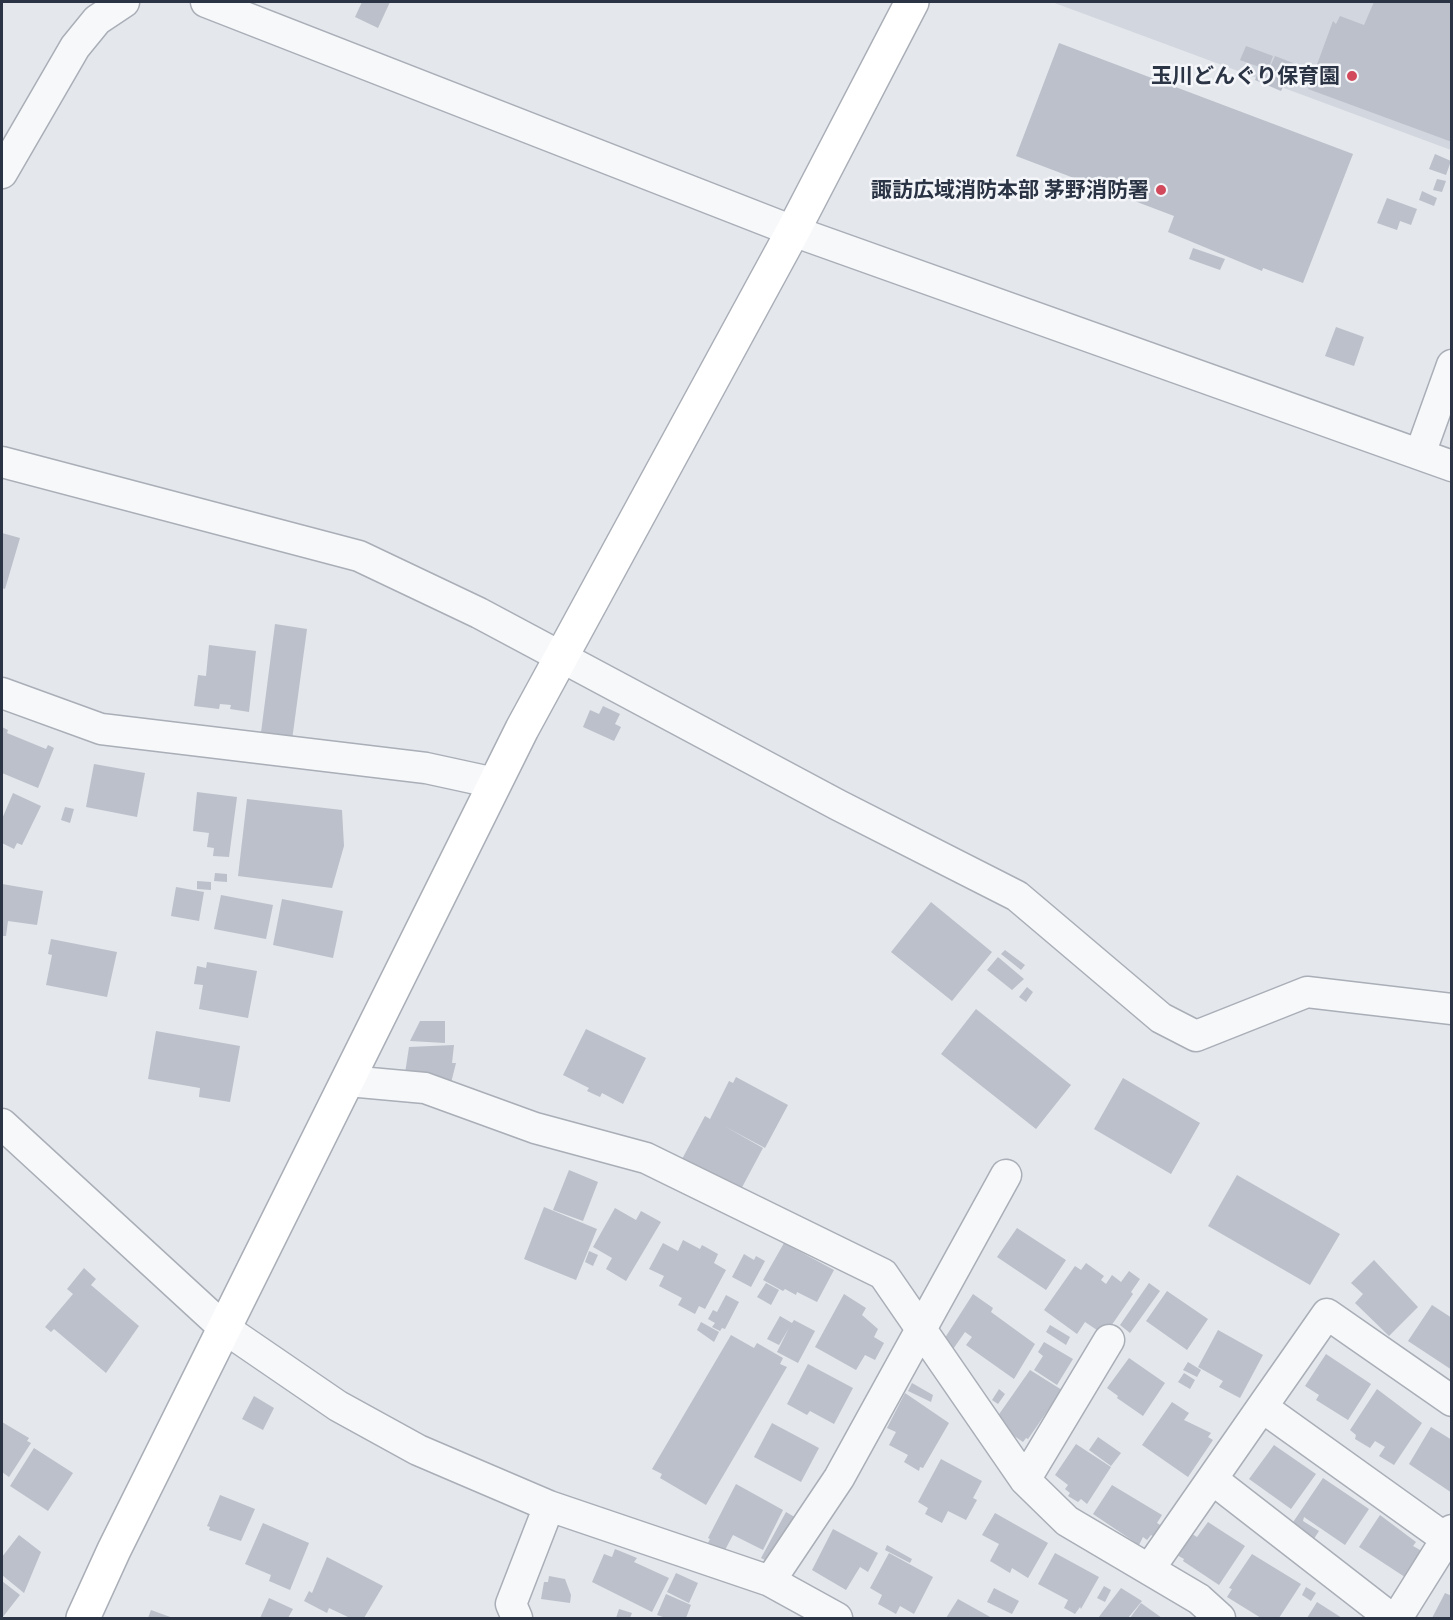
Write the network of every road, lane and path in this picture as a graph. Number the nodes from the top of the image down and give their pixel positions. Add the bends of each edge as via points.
1 (124, 2) edge
2 (206, 2) edge
3 (912, 2) edge
4 (2, 173) edge
5 (793, 231) junction
6 (1452, 365) edge
7 (1420, 454) junction
8 (2, 462) edge
9 (1452, 466) edge
10 (562, 656) junction
11 (2, 693) edge
12 (495, 783) junction
13 (1452, 1009) edge
14 (348, 1081) junction
15 (2, 1124) edge
16 (1006, 1175) dead end
17 (224, 1328) junction
18 (920, 1328) junction
19 (1109, 1340) dead end
20 (1452, 1401) edge
21 (1262, 1407) junction
22 (1212, 1479) junction
23 (1025, 1480) junction
24 (549, 1506) junction
25 (1450, 1538) edge
26 (1150, 1568) junction
27 (770, 1581) junction
28 (83, 1618) edge
29 (517, 1618) edge
30 (837, 1618) edge
31 (1220, 1618) edge
32 (1391, 1618) edge
33 (1397, 1618) edge

1 - 4 street via 97,20 75,47
2 - 5 street
3 - 5 street
5 - 7 street
5 - 10 street
6 - 7 street
7 - 9 street
8 - 10 street via 359,556
10 - 12 street
10 - 13 street via 838,805 1017,896 1161,1018 1196,1036 1307,992
11 - 12 street via 101,729 426,768
12 - 14 street
14 - 17 street
14 - 18 street via 424,1088 535,1128 646,1158 883,1274
15 - 17 street
16 - 18 street
17 - 24 street via 338,1406 418,1450
17 - 28 street
18 - 23 street
18 - 27 street via 839,1478
19 - 23 street
20 - 21 street via 1327,1314
21 - 22 street
21 - 25 street
22 - 26 street
22 - 32 street
23 - 26 street via 1067,1521
24 - 27 street
24 - 29 street via 511,1605
25 - 33 street
26 - 31 street via 1199,1599
27 - 30 street

